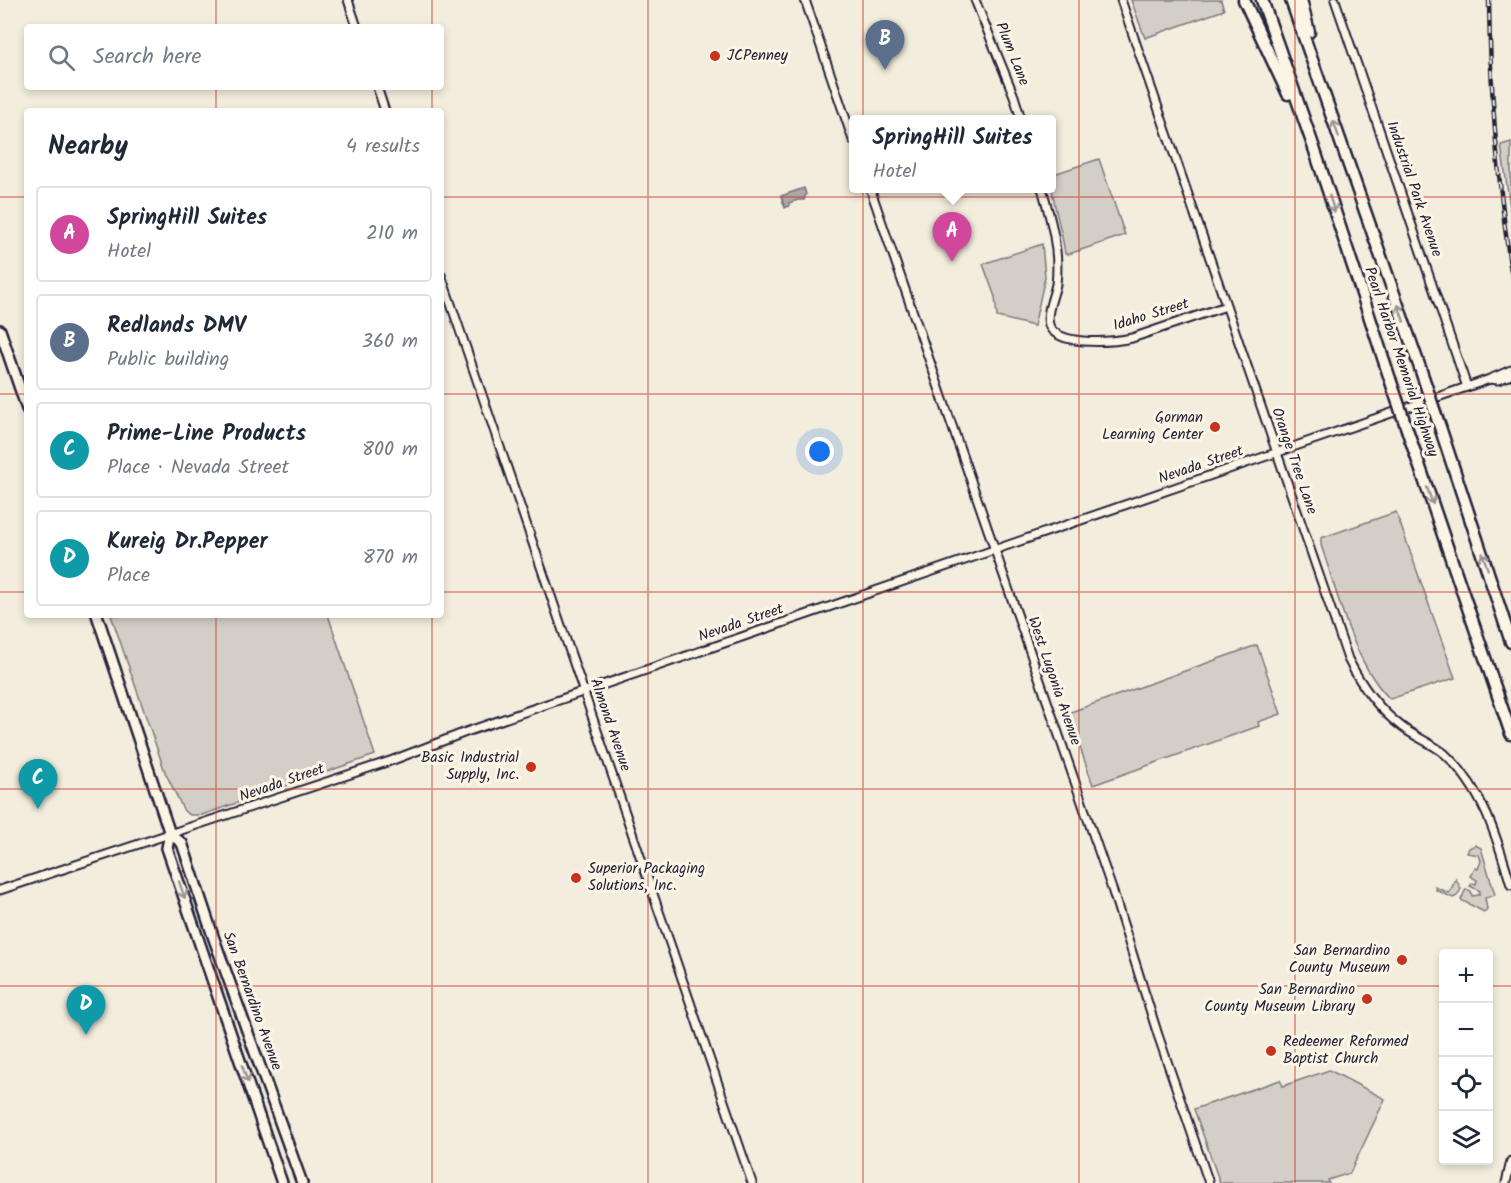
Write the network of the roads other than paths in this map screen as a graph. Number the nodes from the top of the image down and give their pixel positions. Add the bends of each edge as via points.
1 (348, 0) edge
2 (805, 0) edge
3 (975, 0) edge
4 (1121, 0) edge
5 (1244, 0) edge
6 (1262, 0) edge
7 (1291, 0) edge
8 (1301, 0) edge
9 (1335, 0) edge
10 (356, 24) edge
11 (378, 90) edge
12 (1328, 105) junction
13 (384, 108) edge
14 (1020, 115) edge
15 (849, 128) edge
16 (1314, 148) junction
17 (871, 193) edge
18 (1043, 193) edge
19 (444, 284) edge
20 (1226, 306) junction
21 (0, 330) edge
22 (1511, 370) edge
23 (1511, 375) edge
24 (1490, 379) junction
25 (1467, 387) junction
26 (24, 400) edge
27 (1276, 453) junction
28 (994, 550) junction
29 (98, 618) edge
30 (1510, 640) edge
31 (584, 692) junction
32 (1509, 729) edge
33 (1511, 747) edge
34 (170, 834) junction
35 (1511, 885) edge
36 (0, 890) edge
37 (1511, 1161) edge
38 (282, 1183) edge
39 (302, 1183) edge
40 (752, 1183) edge
41 (1209, 1183) edge
42 (1506, 1183) edge

1 - 10 street
2 - 15 street
3 - 14 street, Plum Lane
4 - 20 street, Orange Tree Lane
5 - 16 highway
6 - 16 highway, Pearl Harbor Memorial Highway
7 - 12 highway, Pearl Harbor Memorial Highway
8 - 12 highway
9 - 25 street, Industrial Park Avenue
11 - 13 street
30 -> 12 highway, Pearl Harbor Memorial Highway, bridge via 1442,430
16 -> 32 highway, Pearl Harbor Memorial Highway, bridge
17 - 28 street, West Lugonia Avenue
18 - 20 street, Idaho Street via 1056,244 1056,283 1048,318 1050,327 1059,334 1088,342 1116,341
19 - 31 street, Almond Avenue
20 - 27 street, Orange Tree Lane
21 - 26 main road
22 - 24 street, Nevada Street
23 - 24 street, Nevada Street
24 - 25 street, Nevada Street
25 - 27 street, Nevada Street
27 - 28 street, Nevada Street
27 - 35 street, Orange Tree Lane via 1353,670 1378,706 1444,754 1475,792 1488,814
28 - 31 street, Nevada Street
28 - 41 street, West Lugonia Avenue
29 - 34 main road, San Bernardino Avenue
31 - 34 street, Nevada Street
31 - 40 street, Almond Avenue
32 - 33 highway, Pearl Harbor Memorial Highway
34 - 36 street, Nevada Street
34 -> 38 main road, San Bernardino Avenue via 167,848
34 - 39 main road, San Bernardino Avenue via 182,843
37 - 42 street

